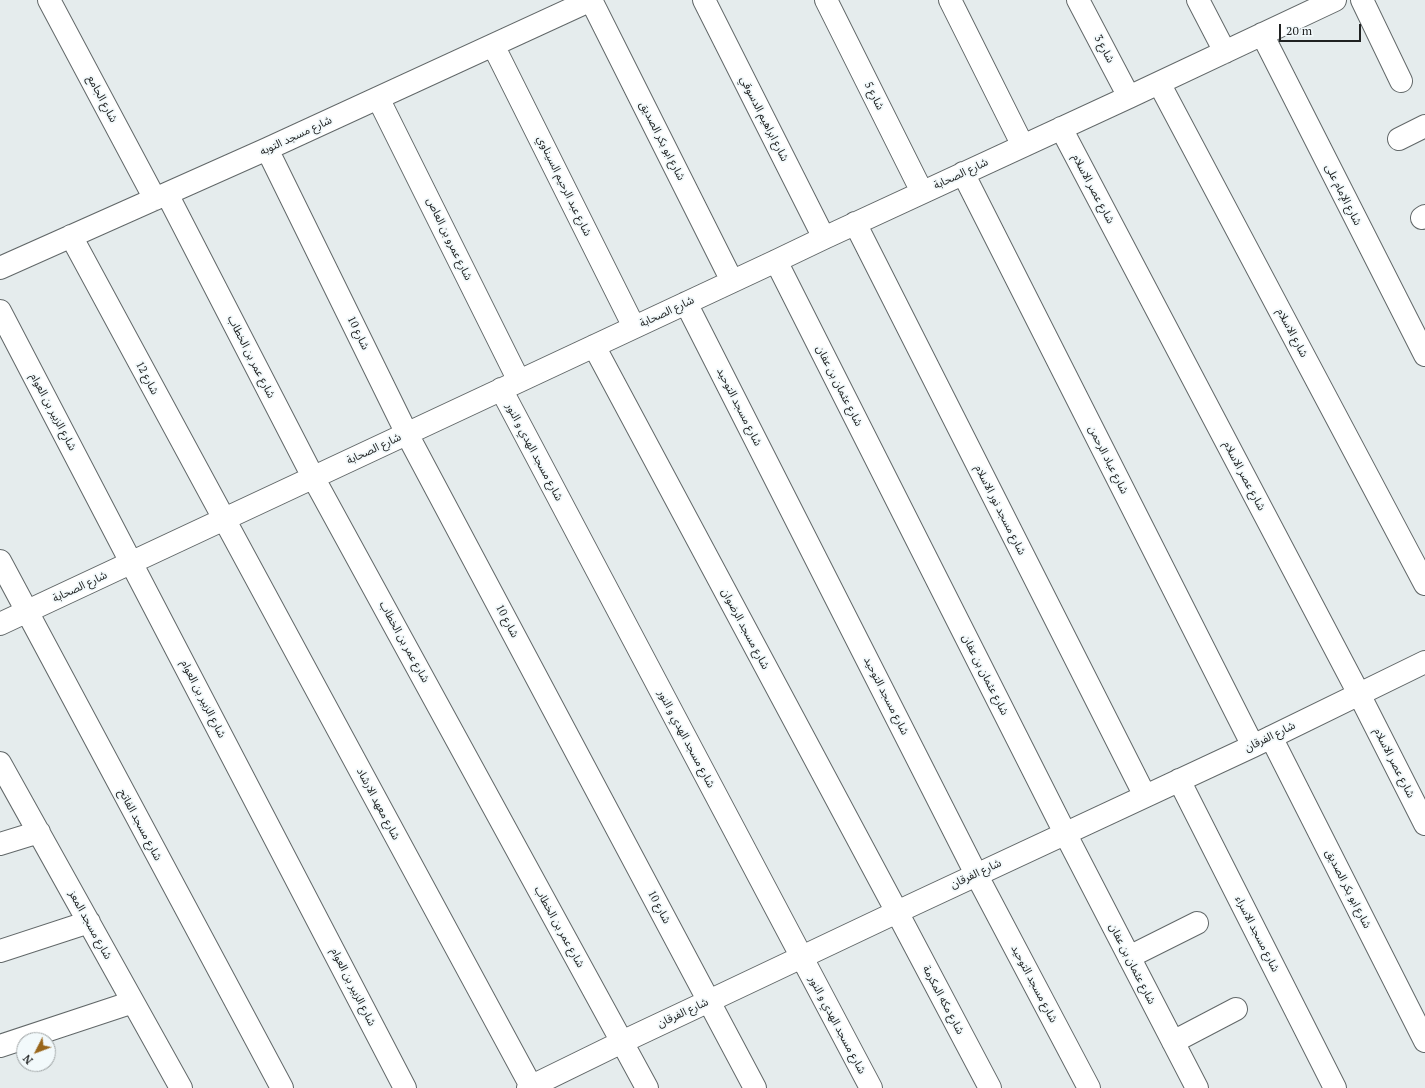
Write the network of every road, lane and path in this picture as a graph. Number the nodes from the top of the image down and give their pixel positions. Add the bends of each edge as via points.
1 (49, 0) edge
2 (591, 0) edge
3 (704, 0) edge
4 (826, 0) edge
5 (950, 0) edge
6 (1078, 0) edge
7 (1198, 0) edge
8 (1362, 0) edge
9 (1321, 3) edge
10 (1262, 34) junction
11 (493, 45) junction
12 (1224, 52) junction
13 (1401, 81) dead end
14 (1159, 83) junction
15 (1129, 97) junction
16 (378, 98) junction
17 (1425, 126) edge
18 (1061, 128) junction
19 (1399, 139) dead end
20 (1023, 146) junction
21 (267, 149) junction
22 (963, 173) junction
23 (922, 192) junction
24 (161, 196) junction
25 (855, 223) junction
26 (71, 236) junction
27 (824, 238) junction
28 (776, 261) junction
29 (0, 268) edge
30 (732, 281) junction
31 (686, 303) junction
32 (0, 312) edge
33 (634, 327) junction
34 (594, 346) junction
35 (1425, 355) edge
36 (510, 385) junction
37 (407, 434) junction
38 (313, 477) junction
39 (223, 519) junction
40 (0, 561) edge
41 (132, 563) junction
42 (1425, 584) edge
43 (26, 612) junction
44 (0, 624) edge
45 (1425, 662) edge
46 (1359, 694) junction
47 (1262, 741) junction
48 (0, 763) edge
49 (1179, 780) junction
50 (1145, 796) junction
51 (1425, 824) edge
52 (39, 832) junction
53 (1065, 833) junction
54 (0, 844) edge
55 (976, 874) junction
56 (896, 912) junction
57 (89, 922) junction
58 (1198, 923) dead end
59 (0, 951) edge
60 (801, 957) junction
61 (1129, 957) junction
62 (709, 1001) junction
63 (133, 1002) junction
64 (1236, 1009) dead end
65 (1425, 1041) edge
66 (622, 1042) junction
67 (1173, 1042) junction
68 (0, 1046) edge
69 (173, 1086) edge
70 (282, 1088) edge
71 (406, 1088) edge
72 (530, 1088) edge
73 (647, 1088) edge
74 (755, 1088) edge
75 (871, 1088) edge
76 (990, 1088) edge
77 (1089, 1088) edge
78 (1197, 1088) edge
79 (1335, 1088) edge

1 - 24 street, شارع الجامع
2 - 11 street, شارع مسجد التوبه
2 - 30 street, شارع ابو بكر الصديق
3 - 27 street, شارع ابراهيم الدسوقي
4 - 23 street, شارع 5
5 - 20 street
6 - 15 street, شارع 3
7 - 12 street
8 - 13 street
9 - 10 street, شارع الصحابة
10 - 12 street, شارع الصحابة
10 - 35 street, شارع الإمام على
11 - 16 street, شارع مسجد التوبه
11 - 33 street, شارع عبد الرحيم السيناوي
12 - 14 street, شارع الصحابة
14 - 15 street, شارع الصحابة
14 - 42 street, شارع الاسلام
15 - 18 street, شارع الصحابة
16 - 21 street, شارع مسجد التوبه
16 - 36 street, شارع عمرو بن العاص
17 - 19 street
18 - 20 street, شارع الصحابة
18 - 46 street, شارع عصر الاسلام
20 - 22 street, شارع الصحابة
21 - 24 street, شارع مسجد التوبه
21 - 37 street, شارع 10
22 - 23 street, شارع الصحابة
22 - 47 street, شارع عباد الرحمن
23 - 25 street, شارع الصحابة
24 - 26 street, شارع مسجد التوبه
24 - 38 street, شارع عمر بن الخطاب
25 - 27 street, شارع الصحابة
25 - 50 street, شارع مسجد نور الاسلام
26 - 29 street, شارع مسجد التوبه
26 - 39 street, شارع 12
27 - 28 street, شارع الصحابة
28 - 30 street, شارع الصحابة
28 - 53 street, شارع عثمان بن عفان
30 - 31 street, شارع الصحابة
31 - 33 street, شارع الصحابة
31 - 55 street, شارع مسجد التوحيد
32 - 41 street, شارع الزبير بن العوام
33 - 34 street, شارع الصحابة
34 - 36 street, شارع الصحابة
34 - 56 street, شارع مسجد الرضوان
36 - 37 street, شارع الصحابة
36 - 60 street, شارع مسجد الهدي و النور
37 - 38 street, شارع الصحابة
37 - 62 street, شارع 10
38 - 39 street, شارع الصحابة
38 - 66 street, شارع عمر بن الخطاب
39 - 41 street, شارع الصحابة
39 - 72 street, شارع معهد الارشاد
40 - 43 street, شارع مسجد الفاتح
41 - 43 street, شارع الصحابة
41 - 71 street, شارع الزبير بن العوام
43 - 44 street, شارع الصحابة
43 - 70 street, شارع مسجد الفاتح
45 - 46 street, شارع الفرقان
46 - 47 street, شارع الفرقان
46 - 51 street, شارع عصر الاسلام
47 - 49 street, شارع الفرقان
47 - 65 street, شارع ابو بكر الصديق
48 - 52 street, شارع مسجد المعز
49 - 50 street, شارع الفرقان
49 - 79 street, شارع مسجد الاسراء
50 - 53 street, شارع الفرقان
52 - 54 street
52 - 57 street, شارع مسجد المعز
53 - 55 street, شارع الفرقان
53 - 61 street, شارع عثمان بن عفان
55 - 56 street, شارع الفرقان
55 - 77 street, شارع مسجد التوحيد
56 - 60 street, شارع الفرقان
56 - 76 street, شارع مكه المكرمة
57 - 59 street
57 - 63 street, شارع مسجد المعز
58 - 61 street
60 - 62 street, شارع الفرقان
60 - 75 street, شارع مسجد الهدي و النور
61 - 67 street, شارع عثمان بن عفان
62 - 66 street, شارع الفرقان
62 - 74 street, شارع 10
63 - 68 street
63 - 69 street, شارع مسجد المعز
64 - 67 street
66 - 72 street, شارع الفرقان
66 - 73 street, شارع عمر بن الخطاب
67 - 78 street, شارع عثمان بن عفان

